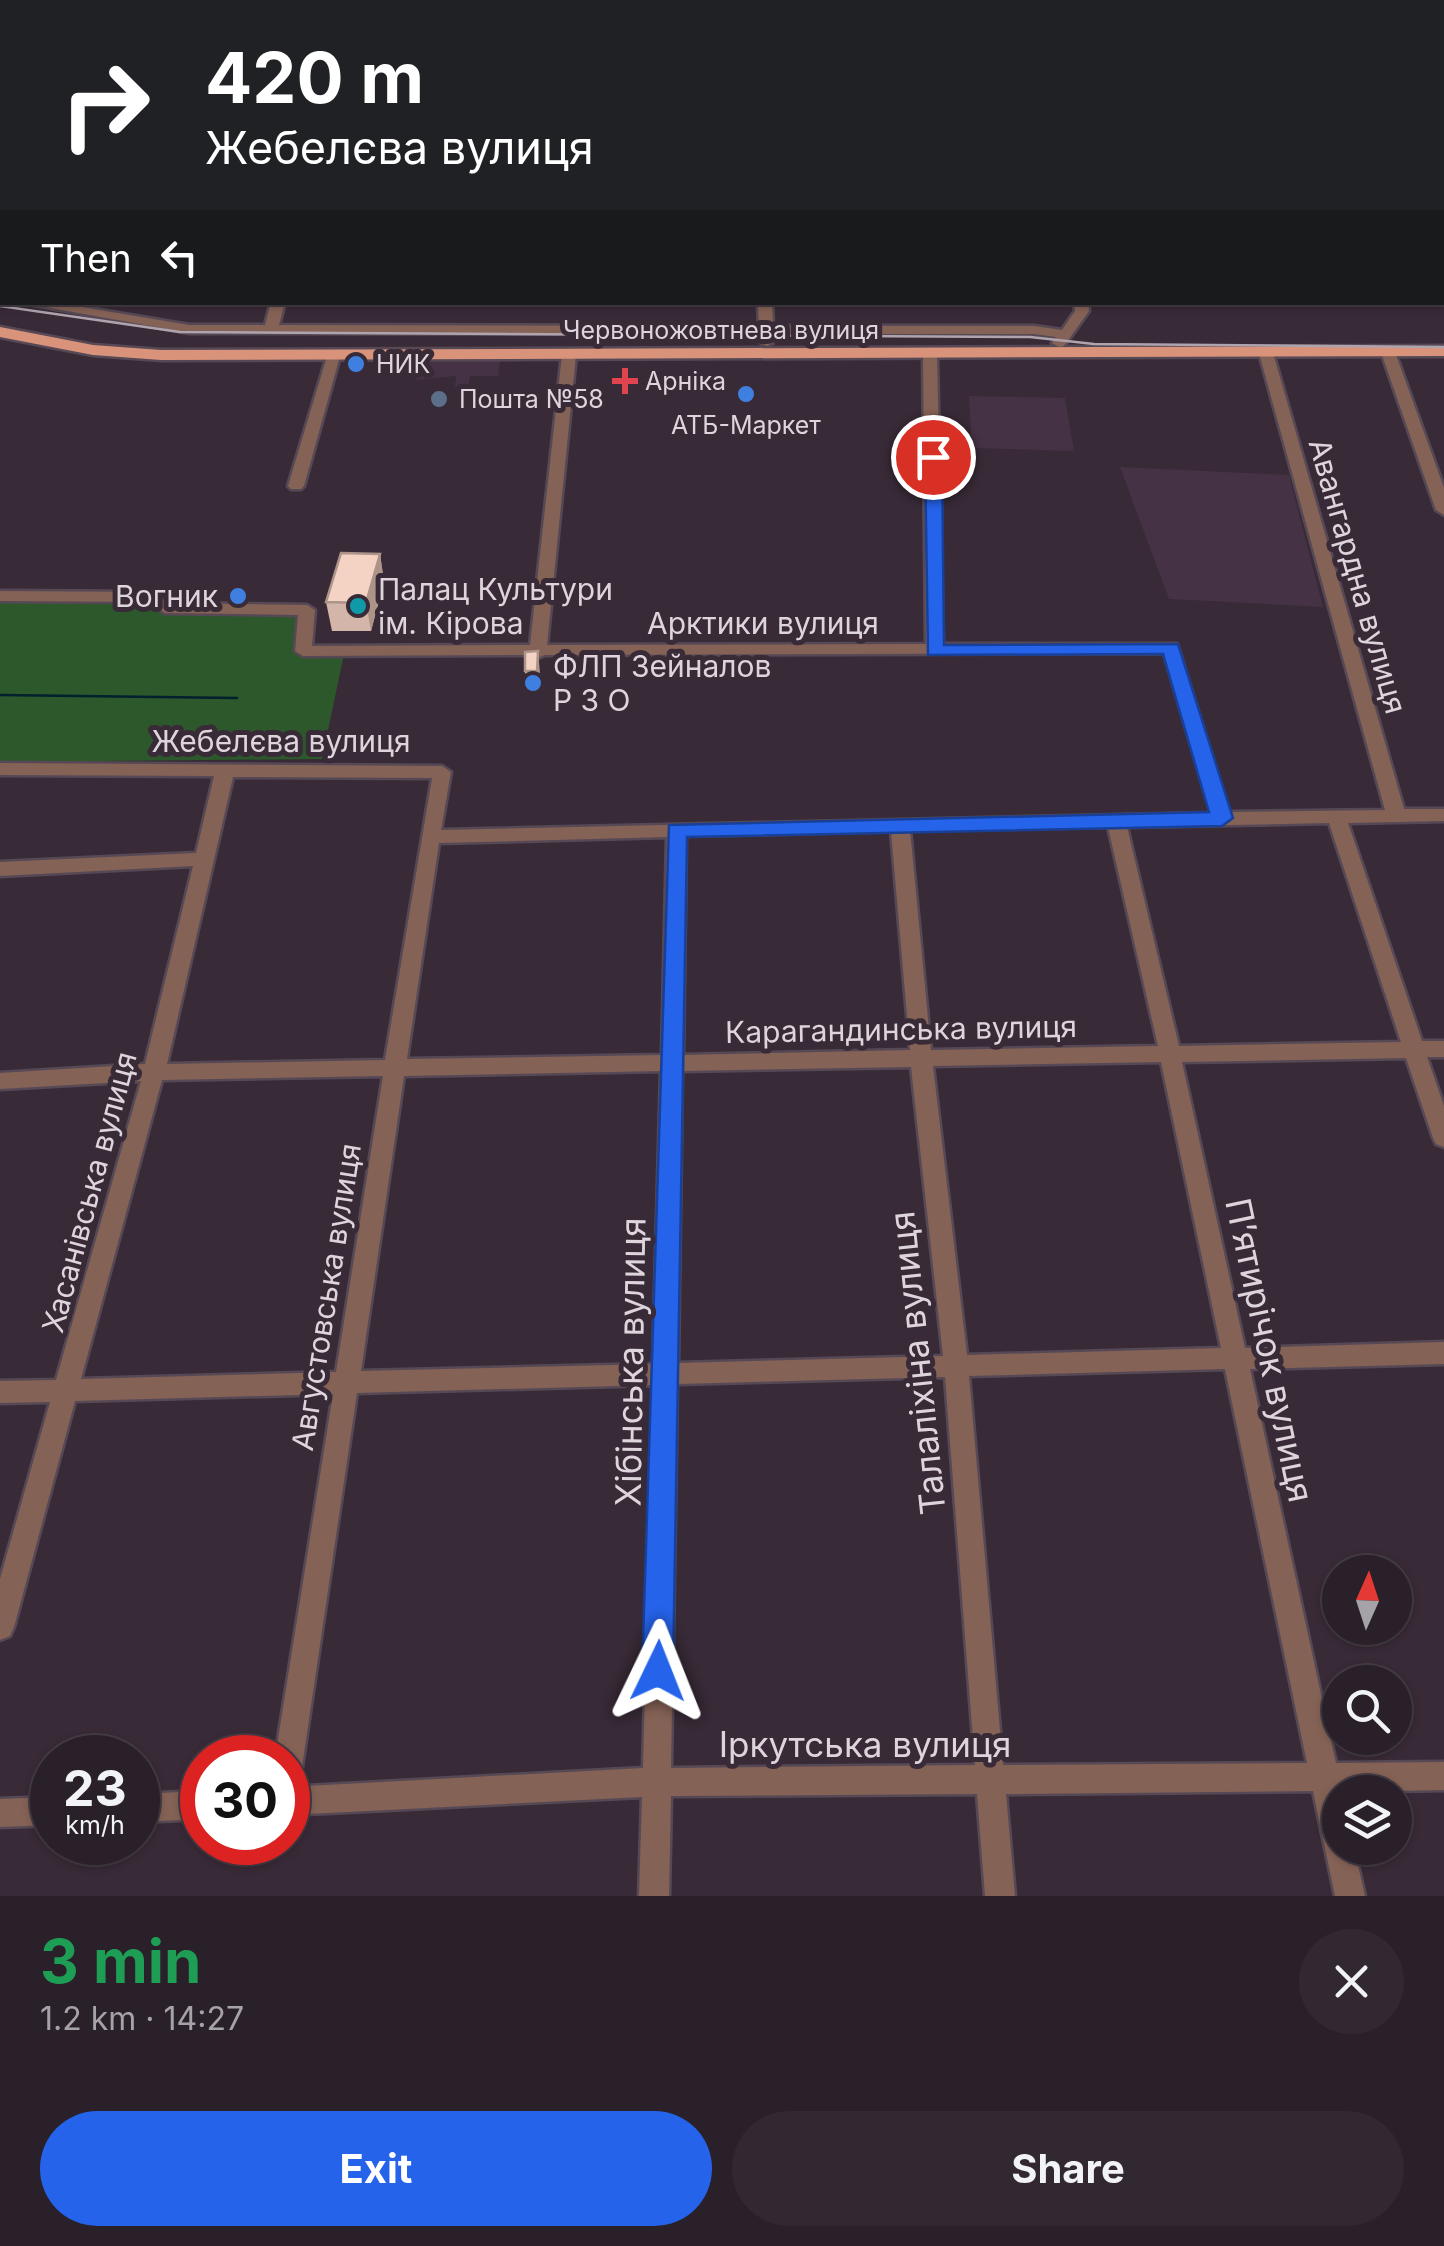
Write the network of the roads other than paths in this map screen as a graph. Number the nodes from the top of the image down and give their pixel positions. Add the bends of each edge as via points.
1 (41, 305) edge
2 (277, 305) edge
3 (766, 305) edge
4 (1081, 305) edge
5 (271, 328) junction
6 (766, 331) junction
7 (0, 332) edge
8 (1064, 334) junction
9 (1266, 352) junction
10 (1388, 352) junction
11 (1444, 352) edge
12 (769, 354) junction
13 (930, 354) junction
14 (1054, 354) junction
15 (570, 355) junction
16 (334, 356) junction
17 (296, 486) dead end
18 (1444, 510) edge
19 (0, 596) edge
20 (935, 650) junction
21 (538, 652) junction
22 (0, 769) edge
23 (225, 770) junction
24 (1396, 815) junction
25 (1444, 815) edge
26 (1336, 816) junction
27 (1222, 818) junction
28 (1116, 820) junction
29 (900, 824) junction
30 (677, 830) junction
31 (430, 837) junction
32 (203, 859) junction
33 (0, 870) edge
34 (1414, 1049) junction
35 (1444, 1049) edge
36 (1170, 1053) junction
37 (921, 1058) junction
38 (669, 1065) junction
39 (395, 1068) junction
40 (154, 1072) junction
41 (0, 1081) edge
42 (1444, 1138) edge
43 (1444, 1353) edge
44 (1236, 1359) junction
45 (956, 1366) junction
46 (667, 1374) junction
47 (344, 1383) junction
48 (68, 1390) junction
49 (0, 1392) edge
50 (0, 1627) edge
51 (293, 1735) edge
52 (1324, 1775) edge
53 (1444, 1776) edge
54 (1412, 1777) edge
55 (1322, 1780) edge
56 (654, 1782) junction
57 (988, 1782) junction
58 (310, 1800) edge
59 (30, 1812) edge
60 (0, 1814) edge
61 (1343, 1865) edge
62 (654, 1896) edge
63 (1000, 1896) edge
64 (1350, 1896) edge

1 - 5 street via 164,327
2 - 5 street
3 - 6 street
4 - 8 street
5 - 6 street
6 - 8 street
6 - 12 street
7 - 16 main road, Червоножовтнева вулиця via 125,354
8 - 14 street
9 - 10 main road, Червоножовтнева вулиця
9 - 14 main road, Червоножовтнева вулиця
9 - 24 street, Авангардна вулиця
10 - 11 main road, Червоножовтнева вулиця
10 - 18 street
12 - 13 main road, Червоножовтнева вулиця
12 - 15 main road, Червоножовтнева вулиця
13 - 14 main road, Червоножовтнева вулиця
13 - 20 street
15 - 16 main road, Червоножовтнева вулиця
15 - 21 street
16 - 17 street
19 - 21 street, Арктики вулиця via 151,596 165,608 307,610 303,652
20 - 21 street, Арктики вулиця
20 - 27 street, Арктики вулиця via 1171,648
22 - 23 street, Жебелєва вулиця
23 - 31 street, Жебелєва вулиця via 442,772
23 - 32 street, Хасанівська вулиця
24 - 25 street
24 - 26 street
26 - 27 street
26 - 34 street
27 - 28 street
28 - 29 street
28 - 36 street, П’ятирічок вулиця
29 - 30 street
29 - 37 street, Талаліхіна вулиця
30 - 31 street
30 - 38 street, Хібінська вулиця
31 - 39 street, Августовська вулиця
32 - 33 street
32 - 40 street, Хасанівська вулиця
34 - 35 street, Карагандинська вулиця
34 - 36 street, Карагандинська вулиця
34 - 42 street
36 - 37 street, Карагандинська вулиця
36 - 44 street, П’ятирічок вулиця
37 - 38 street, Карагандинська вулиця
37 - 45 street, Талаліхіна вулиця
38 - 39 street, Карагандинська вулиця
38 - 46 street, Хібінська вулиця
39 - 40 street, Карагандинська вулиця
39 - 47 street, Августовська вулиця
40 - 41 street, Карагандинська вулиця
40 - 48 street, Хасанівська вулиця
43 - 44 street
44 - 45 street
44 - 52 street, П’ятирічок вулиця
45 - 46 street
45 - 57 street, Талаліхіна вулиця
46 - 47 street
46 - 56 street, Хібінська вулиця
47 - 48 street
47 - 51 street, Августовська вулиця
48 - 49 street
48 - 50 street, Хасанівська вулиця
53 - 54 street, Іркутська вулиця
55 - 57 street, Іркутська вулиця
56 - 57 street, Іркутська вулиця
56 - 58 street, Іркутська вулиця
56 - 62 street, Хібінська вулиця
57 - 63 street, Талаліхіна вулиця
59 - 60 street
61 - 64 street, П’ятирічок вулиця

